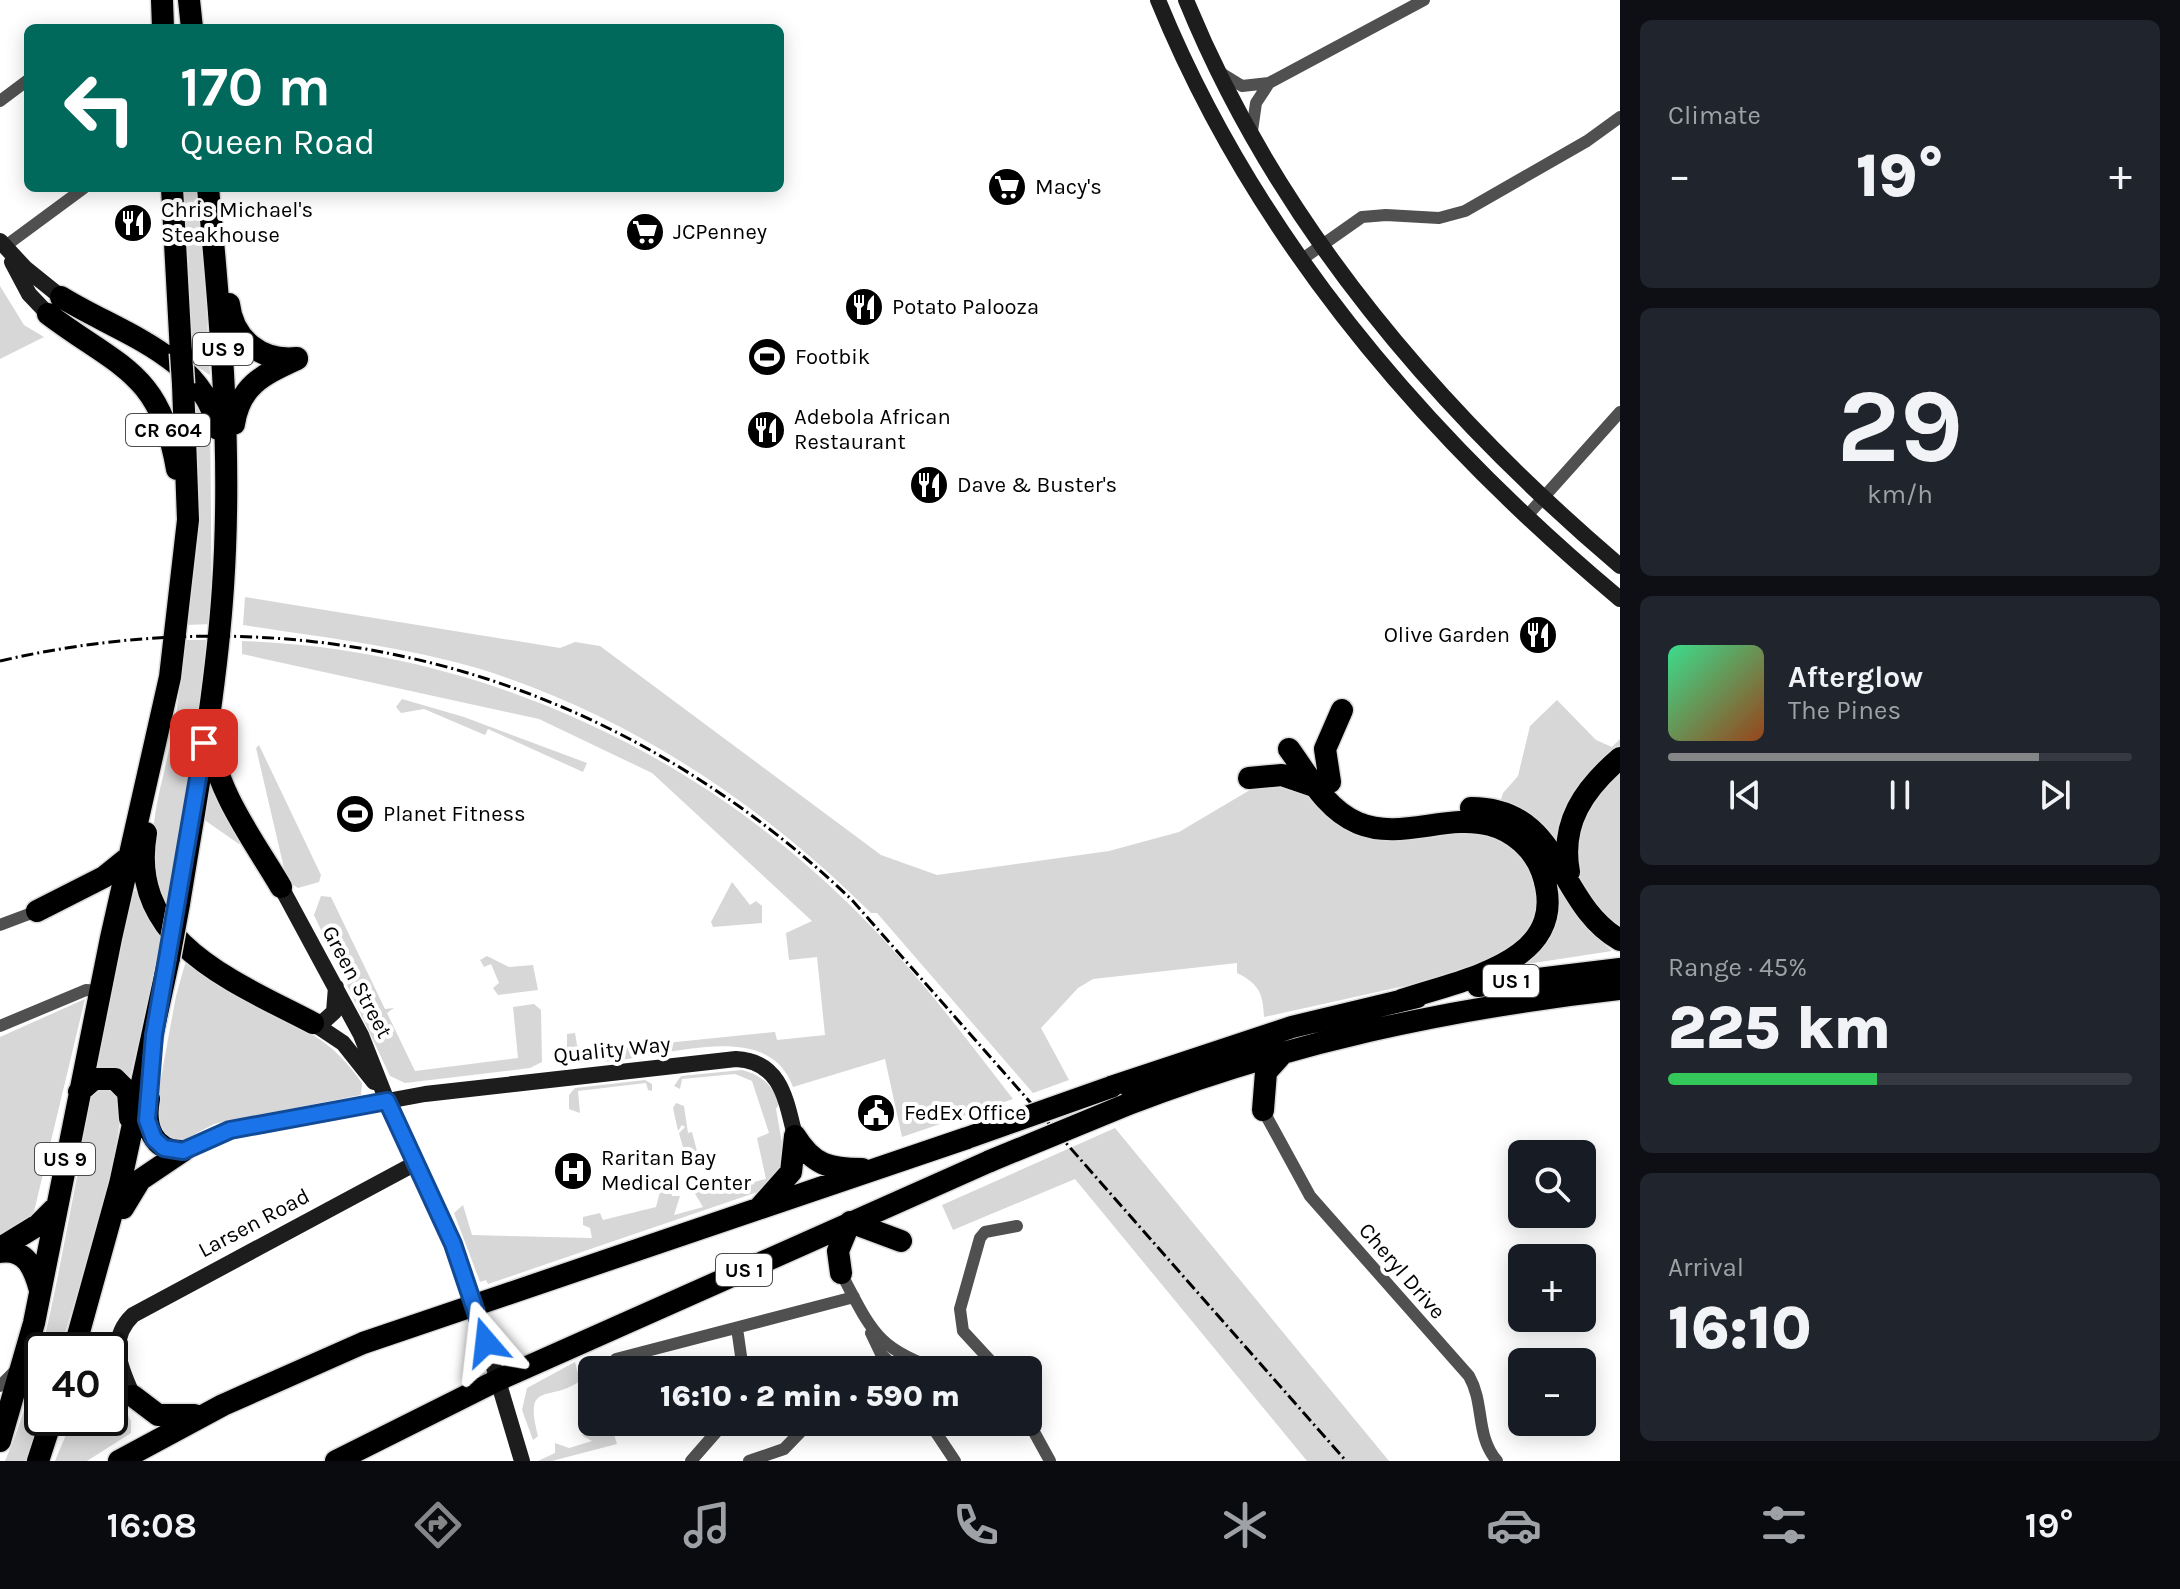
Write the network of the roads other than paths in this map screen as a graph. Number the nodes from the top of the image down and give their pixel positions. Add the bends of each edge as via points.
1 (162, 0) edge
2 (189, 0) edge
3 (1158, 0) edge
4 (1186, 0) edge
5 (1424, 0) edge
6 (163, 24) edge
7 (192, 24) edge
8 (1216, 67) junction
9 (24, 83) edge
10 (1269, 83) junction
11 (0, 101) edge
12 (1620, 117) edge
13 (1252, 136) junction
14 (78, 192) edge
15 (172, 192) edge
16 (208, 192) edge
17 (211, 226) junction
18 (2, 244) edge
19 (1322, 244) junction
20 (1301, 260) junction
21 (55, 306) junction
22 (1620, 412) edge
23 (227, 473) junction
24 (1542, 497) junction
25 (1526, 517) junction
26 (1620, 566) edge
27 (1620, 599) edge
28 (181, 601) junction
29 (213, 697) junction
30 (1342, 710) dead end
31 (1294, 744) dead end
32 (153, 752) junction
33 (1620, 758) edge
34 (1249, 778) dead end
35 (1324, 785) junction
36 (130, 856) junction
37 (281, 887) joint
38 (1574, 889) junction
39 (37, 911) junction
40 (114, 922) junction
41 (0, 925) edge
42 (1620, 940) edge
43 (1620, 969) edge
44 (336, 986) junction
45 (1620, 989) edge
46 (100, 991) junction
47 (1402, 1000) junction
48 (313, 1023) junction
49 (0, 1026) edge
50 (154, 1035) junction
51 (1291, 1049) junction
52 (1211, 1074) junction
53 (79, 1092) junction
54 (387, 1101) junction
55 (1263, 1110) junction
56 (795, 1136) junction
57 (129, 1147) junction
58 (183, 1151) junction
59 (416, 1163) junction
60 (879, 1169) junction
61 (907, 1197) junction
62 (56, 1207) junction
63 (757, 1210) junction
64 (850, 1222) junction
65 (1017, 1226) dead end
66 (0, 1250) edge
67 (785, 1251) junction
68 (103, 1252) junction
69 (841, 1273) junction
70 (40, 1293) junction
71 (854, 1297) junction
72 (475, 1304) junction
73 (869, 1326) junction
74 (737, 1328) junction
75 (31, 1332) edge
76 (79, 1332) edge
77 (628, 1356) edge
78 (741, 1356) edge
79 (883, 1356) edge
80 (899, 1356) edge
81 (987, 1356) edge
82 (24, 1358) edge
83 (24, 1363) edge
84 (498, 1380) junction
85 (0, 1386) edge
86 (133, 1396) junction
87 (207, 1413) junction
88 (46, 1436) edge
89 (713, 1436) edge
90 (795, 1436) edge
91 (939, 1436) edge
92 (1036, 1436) edge
93 (0, 1441) edge
94 (120, 1460) edge
95 (38, 1461) edge
96 (336, 1461) edge
97 (522, 1461) edge
98 (691, 1461) edge
99 (749, 1461) edge
100 (955, 1461) edge
101 (1050, 1461) edge
102 (1497, 1461) edge

1 - 6 highway
2 - 7 highway
3 - 20 street via 1216,124
4 - 8 street
5 - 10 street
8 - 10 street via 1242,86
8 - 13 street
9 - 11 street
10 - 13 street via 1254,109
12 - 19 street via 1465,211 1433,219 1368,216
13 - 19 street
14 - 18 street
15 - 28 highway, US 9, bridge via 188,520
16 - 17 highway, US 9
17 - 23 highway, US 9
17 - 23 highway via 227,274 237,332 260,352 297,358 260,376 243,393
18 - 21 street, CR 604 via 29,294
19 - 20 street
19 - 24 street via 1418,368
20 - 25 street via 1402,388
21 - 23 highway, CR 604 via 190,374 213,408
21 - 28 highway, CR 604 via 125,365 161,412 179,478
22 - 24 street
23 - 29 highway, US 9
24 - 25 street
24 - 26 street
25 - 27 street
28 - 32 highway, US 9
29 - 37 highway via 212,744 218,771
29 - 50 highway, US 9, bridge
30 - 35 highway via 1325,749
31 - 35 highway
32 - 36 highway, US 9
32 - 48 highway via 144,865 159,914 203,964
33 - 38 highway via 1588,789 1571,821 1566,852
34 - 35 highway via 1291,776
35 - 38 highway via 1377,815 1476,808 1509,815 1542,838
35 - 47 highway via 1345,817 1375,828 1491,825 1516,838 1539,865 1546,884 1546,908 1526,950 1500,967
36 - 39 highway via 104,877
36 - 40 highway, US 9
37 - 44 street, Green Street
38 - 42 highway via 1592,919
39 - 40 highway via 92,896 105,902
39 - 41 street
40 - 46 highway, US 9
43 - 47 highway, US 1
44 - 48 street via 334,1012
44 - 54 street, Green Street
45 - 51 highway, US 1 via 1439,1014
46 - 49 street via 86,990
46 - 53 highway, US 9
47 - 60 highway, US 1, bridge via 1255,1038
48 - 54 street, Green Street via 350,1050
50 - 57 highway, US 9
50 - 58 highway via 148,1126 160,1146
51 - 52 highway, US 1
51 - 55 highway via 1266,1072
52 - 55 highway via 1238,1079
52 - 61 highway, US 1, bridge
53 - 57 highway via 100,1078 122,1084 130,1103
53 - 62 highway, US 9
54 - 56 street, Quality Way via 481,1086 742,1060 776,1076
54 - 58 street, Quality Way via 230,1130
54 - 59 street, Green Street
55 - 102 street, Cheryl Drive via 1310,1196 1471,1380 1483,1442
56 - 60 highway via 822,1166
56 - 63 highway via 791,1172
57 - 68 highway, US 9
58 - 68 highway via 135,1185
59 - 72 street, Green Street
59 - 86 street, Larsen Road via 133,1315 120,1332 117,1348
60 - 63 highway, US 1
61 - 64 highway, US 1
61 - 64 highway via 892,1222 901,1241
62 - 66 highway
62 - 70 highway, US 9
63 - 72 highway, US 1
64 - 67 highway, US 1
64 - 69 highway via 838,1251
65 - 81 street via 985,1232 980,1238 960,1309 963,1331
66 - 70 highway via 29,1261
67 - 69 highway via 816,1252
67 - 84 highway, US 1
68 - 76 highway, US 9
69 - 71 street
70 - 75 highway, US 9
71 - 73 street
71 - 74 street
72 - 84 street, Green Street
72 - 87 highway, US 1 via 363,1343
73 - 79 street
73 - 80 street
74 - 77 street
74 - 78 street
82 - 85 street
83 - 93 highway, US 9
84 - 96 highway, US 1
84 - 97 street, Green Street
86 - 87 highway via 164,1417
86 - 94 highway via 140,1427
87 - 94 highway, US 1
88 - 95 highway
89 - 98 street
90 - 99 street via 777,1453
91 - 100 street
92 - 101 street

